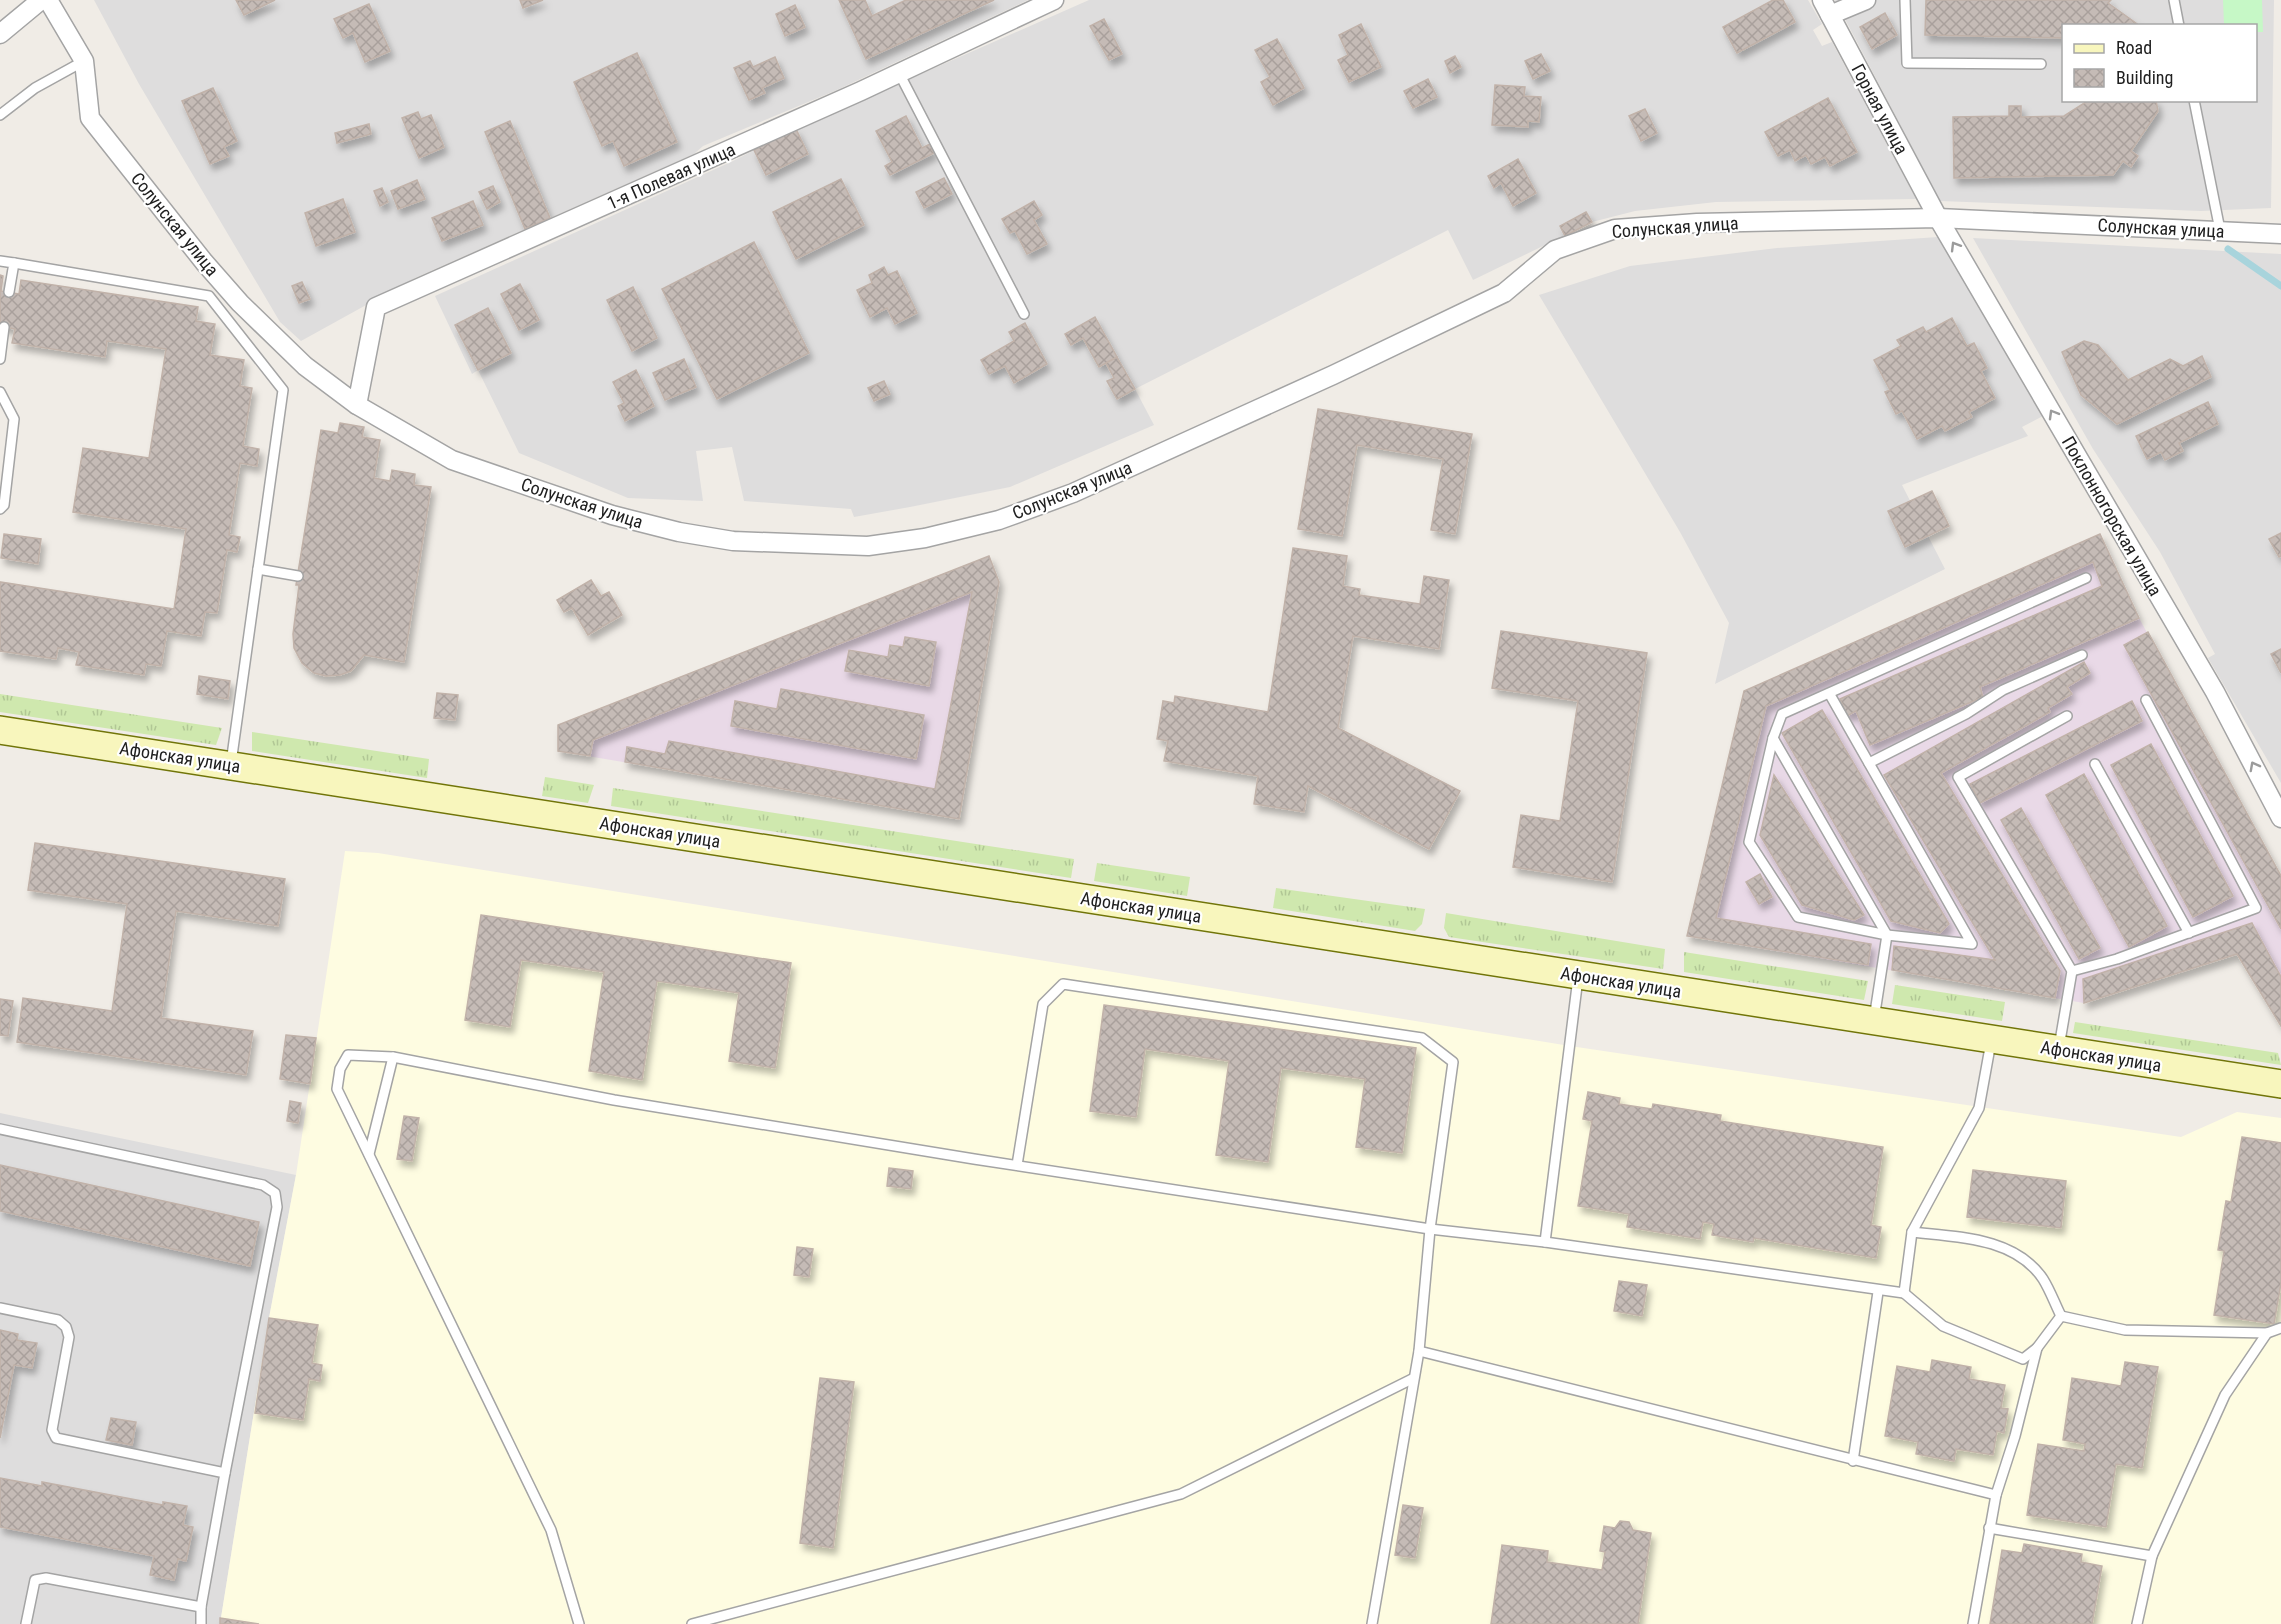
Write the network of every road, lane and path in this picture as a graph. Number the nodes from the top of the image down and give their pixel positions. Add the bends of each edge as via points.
1 (41, 0) edge
2 (48, 0) edge
3 (1054, 0) edge
4 (1866, 0) edge
5 (1905, 0) edge
6 (2174, 0) edge
7 (1826, 8) edge
8 (2179, 24) edge
9 (0, 34) edge
10 (84, 61) junction
11 (2041, 64) dead end
12 (899, 73) junction
13 (2194, 102) edge
14 (0, 114) edge
15 (1938, 218) junction
16 (2220, 230) junction
17 (2281, 234) edge
18 (0, 261) edge
19 (14, 263) junction
20 (9, 292) dead end
21 (1024, 314) dead end
22 (4, 327) dead end
23 (0, 359) edge
24 (0, 392) edge
25 (357, 405) junction
26 (0, 509) edge
27 (258, 569) junction
28 (298, 576) dead end
29 (2086, 578) dead end
30 (2082, 655) dead end
31 (1829, 693) junction
32 (2146, 700) dead end
33 (2067, 716) dead end
34 (0, 730) edge
35 (1773, 738) junction
36 (1869, 763) junction
37 (231, 764) junction
38 (2095, 764) dead end
39 (2281, 818) edge
40 (2189, 933) junction
41 (1887, 935) junction
42 (2072, 971) junction
43 (1578, 975) junction
44 (1873, 1021) junction
45 (1991, 1039) junction
46 (2058, 1050) junction
47 (393, 1057) junction
48 (2281, 1084) edge
49 (0, 1130) edge
50 (369, 1154) junction
51 (1017, 1165) junction
52 (1430, 1229) junction
53 (1912, 1233) junction
54 (1545, 1242) junction
55 (1878, 1292) junction
56 (1904, 1293) junction
57 (0, 1308) edge
58 (2061, 1316) junction
59 (2281, 1328) edge
60 (2267, 1333) junction
61 (2037, 1348) junction
62 (1419, 1351) junction
63 (1412, 1379) junction
64 (1853, 1461) junction
65 (225, 1473) junction
66 (1996, 1495) junction
67 (1989, 1528) junction
68 (2152, 1556) junction
69 (201, 1607) junction
70 (26, 1624) edge
71 (201, 1624) edge
72 (579, 1624) edge
73 (692, 1624) edge
74 (1372, 1624) edge
75 (1973, 1624) edge
76 (2137, 1624) edge

1 - 9 street
2 - 10 street, Солунская улица
3 - 12 street, 1-я Полевая улица
4 - 7 street
5 - 11 lane via 1907,63
6 - 8 lane
7 - 15 street, Горная улица
10 - 14 lane via 35,88
10 - 25 street, Солунская улица via 90,118 204,262 305,366
12 - 21 lane
12 - 25 street, 1-я Полевая улица via 376,308
13 - 16 lane
15 - 16 street, Солунская улица
15 - 25 street, Солунская улица via 1697,223 1615,229 1556,250 1504,293 1073,493 999,520 925,538 868,546 733,541 612,515 452,460
39 -> 15 street, Поклонногорская улица via 2215,692
16 - 17 street, Солунская улица
18 - 19 lane
19 - 20 lane
19 - 27 lane via 209,296 283,390
22 - 23 lane
24 - 26 lane via 14,419 4,505
27 - 28 lane
27 - 37 lane
29 - 31 lane
30 - 36 lane via 2003,690 1966,714
31 - 35 lane via 1782,714
31 - 36 lane
32 - 40 lane via 2256,908
33 - 42 lane via 1958,777
34 - 37 street, Афонская улица
35 - 41 lane
35 - 41 lane via 1749,842 1798,917
36 - 41 lane via 1972,944
37 - 43 street, Афонская улица
38 - 40 lane
40 - 42 lane
41 - 44 lane
42 - 46 lane
43 - 44 street, Афонская улица
43 - 54 lane
44 - 45 street, Афонская улица
45 - 46 street, Афонская улица
45 - 53 lane via 1979,1108
46 - 48 street, Афонская улица
47 - 50 lane
47 - 50 lane via 348,1055 340,1069 337,1089
47 - 51 lane via 614,1100
49 - 65 lane via 263,1185 275,1193 277,1207
50 - 72 lane via 551,1530
51 - 52 lane
51 - 52 lane via 1043,1004 1063,984 1422,1038 1453,1062
52 - 54 lane
52 - 62 lane
53 - 56 lane
53 - 58 lane via 2010,1248 2042,1277
54 - 55 lane
55 - 56 lane
55 - 64 lane
56 - 61 lane via 1943,1326 2023,1359
57 - 65 lane via 58,1320 66,1327 69,1337 52,1430 56,1438
58 - 60 lane via 2125,1330
58 - 61 lane
59 - 60 lane
60 - 68 lane via 2225,1395
61 - 66 lane
62 - 63 lane
62 - 64 lane
63 - 73 lane via 1181,1494
63 - 74 lane
64 - 66 lane
65 - 69 lane
66 - 67 lane
67 - 68 lane
67 - 75 lane
68 - 76 lane
69 - 70 lane via 46,1578 35,1581
69 - 71 lane

